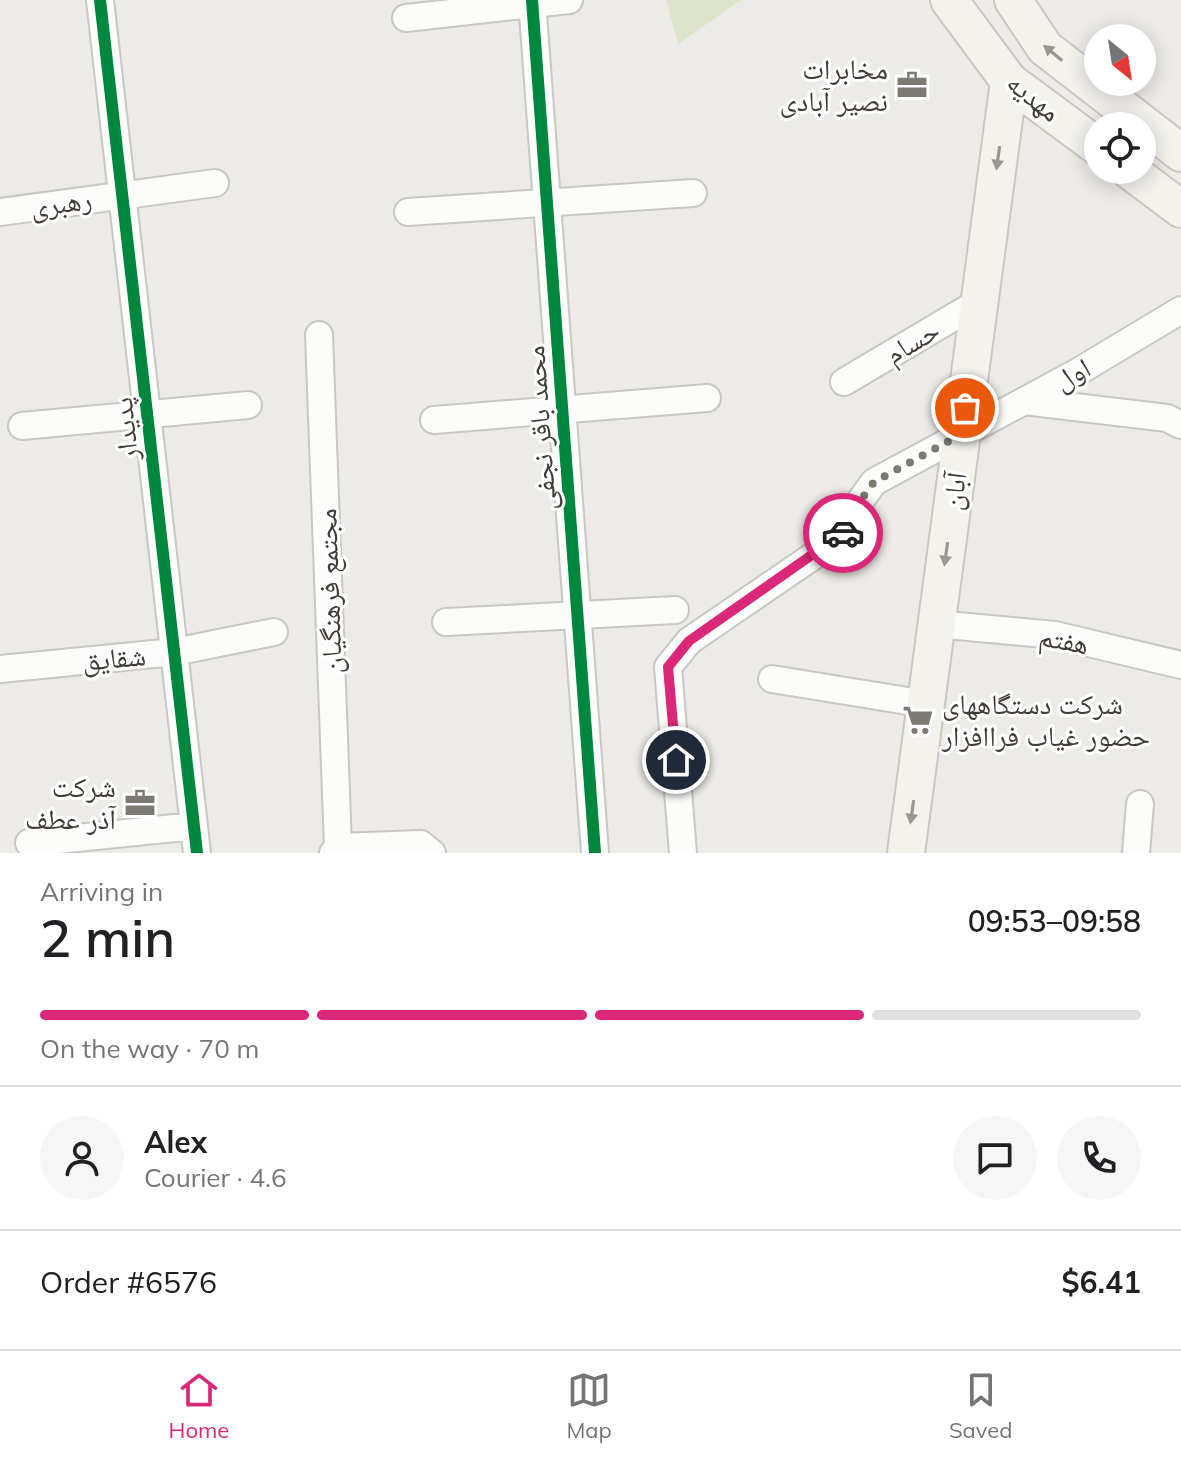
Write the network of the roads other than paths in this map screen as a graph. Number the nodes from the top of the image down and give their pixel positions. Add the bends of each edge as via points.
1 (100, 0) edge
2 (569, 0) edge
3 (949, 0) edge
4 (1013, 0) edge
5 (532, 2) edge
6 (406, 18) dead end
7 (1009, 81) junction
8 (1084, 137) edge
9 (1176, 142) edge
10 (215, 183) dead end
11 (1148, 184) edge
12 (693, 193) dead end
13 (122, 194) junction
14 (548, 202) junction
15 (1181, 209) edge
16 (0, 212) edge
17 (408, 212) dead end
18 (979, 302) junction
19 (1181, 310) edge
20 (319, 335) dead end
21 (844, 382) dead end
22 (707, 398) dead end
23 (1024, 401) junction
24 (248, 405) dead end
25 (563, 411) junction
26 (147, 415) junction
27 (434, 420) dead end
28 (1181, 425) edge
29 (22, 426) dead end
30 (962, 434) junction
31 (675, 610) dead end
32 (578, 617) junction
33 (446, 622) dead end
34 (936, 624) junction
35 (274, 632) dead end
36 (174, 652) junction
37 (1179, 660) edge
38 (0, 669) edge
39 (772, 679) dead end
40 (926, 704) junction
41 (1140, 804) dead end
42 (194, 826) junction
43 (29, 843) dead end
44 (336, 850) edge
45 (197, 853) edge
46 (432, 853) edge
47 (595, 853) edge
48 (683, 853) edge
49 (906, 853) edge
50 (1136, 853) edge

1 - 13 street, پدیدار
2 - 5 street
3 - 7 street, مهدیه
9 -> 4 street, مهدیه via 1045,48
5 - 6 street
5 - 14 street, محمد باقر نجفی
7 - 8 street, مهدیه
7 -> 18 street, آبان
10 - 13 street, رهبری
11 - 15 street
12 - 14 street
13 - 16 street, رهبری
13 - 26 street, پدیدار
14 - 17 street
14 - 25 street, محمد باقر نجفی
18 - 21 street, حسام
18 - 30 street, آبان
19 - 23 street, اول
20 - 44 street, مجتمع فرهنگیان
22 - 25 street
23 - 28 street via 1167,418
23 - 30 street, اول
24 - 26 street
25 - 27 street
25 - 32 street, محمد باقر نجفی
26 - 29 street
26 - 36 street, پدیدار
30 -> 34 street, آبان
30 - 48 street, اول via 874,482 841,537 689,641 668,667
31 - 32 street
32 - 33 street
32 - 47 street, محمد باقر نجفی
34 - 37 street, هفتم via 1055,635
34 - 40 street, آبان
35 - 36 street, شقایق
36 - 38 street, شقایق
36 - 42 street, پدیدار
39 - 40 street
40 -> 49 street, آبان
41 - 50 street
42 - 43 street
42 - 45 street, پدیدار
44 - 46 street via 421,844

